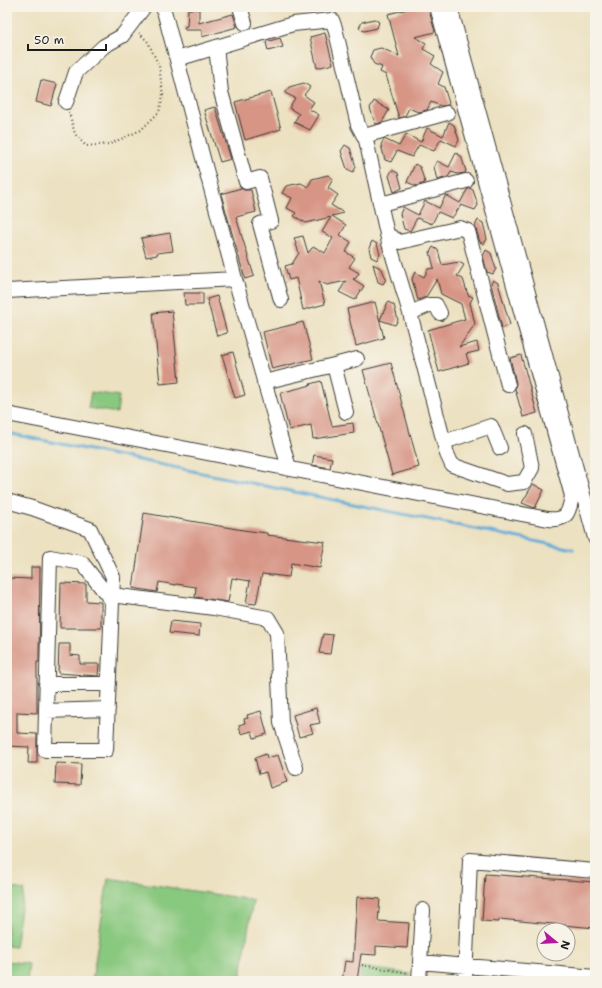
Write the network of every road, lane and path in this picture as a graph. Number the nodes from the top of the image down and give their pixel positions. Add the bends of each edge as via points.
1 (144, 7) edge
2 (163, 7) edge
3 (240, 7) edge
4 (437, 7) edge
5 (450, 7) edge
6 (245, 24) dead end
7 (131, 26) junction
8 (216, 47) junction
9 (177, 60) junction
10 (66, 102) joint
11 (447, 113) dead end
12 (364, 136) junction
13 (466, 181) dead end
14 (381, 204) junction
15 (388, 235) junction
16 (235, 279) junction
17 (7, 291) edge
18 (281, 300) dead end
19 (410, 313) junction
20 (440, 313) dead end
21 (357, 359) dead end
22 (334, 365) junction
23 (264, 382) junction
24 (508, 385) dead end
25 (346, 412) dead end
26 (7, 414) edge
27 (524, 434) dead end
28 (444, 442) junction
29 (500, 448) dead end
30 (289, 468) junction
31 (7, 501) edge
32 (595, 538) edge
33 (112, 598) junction
34 (46, 684) junction
35 (109, 684) junction
36 (108, 709) junction
37 (46, 711) junction
38 (296, 768) dead end
39 (595, 871) edge
40 (423, 910) dead end
41 (362, 965) dead end
42 (465, 966) junction
43 (419, 973) edge
44 (595, 977) edge
45 (464, 981) edge

1 - 7 lane
2 - 9 lane
3 - 6 lane
4 - 30 lane via 572,496 570,511 557,520
5 - 32 lane
7 - 10 lane via 76,72
7 - 10 path via 148,42 159,66 164,96 159,112 141,130 110,144 86,146 75,134
8 - 9 lane
8 - 12 lane via 293,24 332,20 358,124
8 - 18 lane via 222,92 246,182 260,178 271,221 260,224
9 - 16 lane
11 - 12 lane
12 - 14 lane
13 - 14 lane
14 - 15 lane
15 - 19 lane
15 - 24 lane via 400,242 460,228 468,231
16 - 17 lane
16 - 23 lane
19 - 20 lane via 429,305 436,305
19 - 28 lane
21 - 22 lane
22 - 23 lane
22 - 25 lane
23 - 30 lane
26 - 30 lane
27 - 28 lane via 532,468 524,482 507,484 452,465
28 - 29 lane via 491,426
31 - 33 lane via 90,529 113,578
33 - 34 lane via 82,563 50,557
33 - 35 lane
33 - 38 lane via 214,608 268,618 277,633 281,723
34 - 35 lane
34 - 37 lane
35 - 36 lane
36 - 37 lane
36 - 37 lane via 106,750 45,750
39 - 42 lane via 470,860
40 - 43 lane
41 - 43 path
42 - 43 lane
42 - 44 lane
42 - 45 lane

